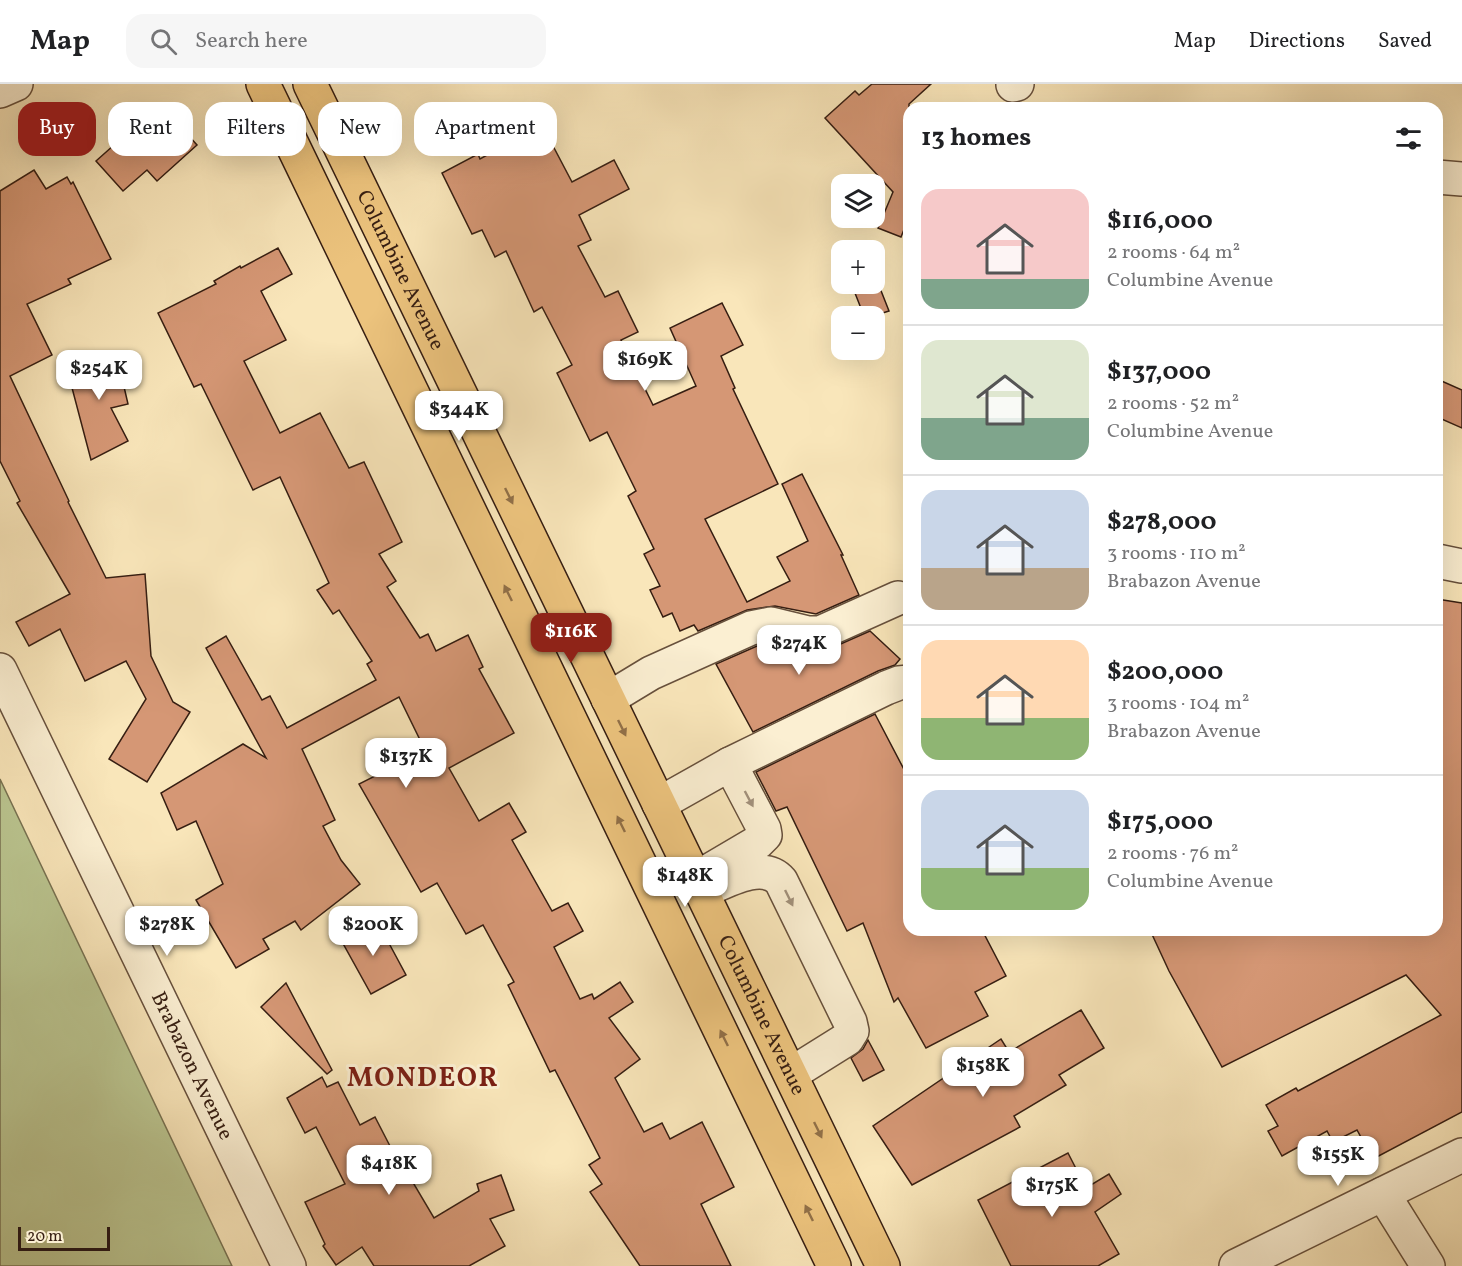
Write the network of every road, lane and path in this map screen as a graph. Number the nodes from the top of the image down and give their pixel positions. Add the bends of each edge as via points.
1 (16, 84) edge
2 (263, 84) edge
3 (310, 84) edge
4 (0, 91) edge
5 (1443, 177) edge
6 (1462, 179) edge
7 (489, 456) junction
8 (450, 474) junction
9 (1443, 562) edge
10 (1462, 566) edge
11 (898, 598) dead end
12 (0, 670) edge
13 (903, 683) edge
14 (608, 699) junction
15 (730, 764) junction
16 (659, 804) junction
17 (698, 885) junction
18 (715, 921) junction
19 (678, 940) junction
20 (791, 1074) junction
21 (1462, 1155) edge
22 (1383, 1194) junction
23 (289, 1266) edge
24 (834, 1266) edge
25 (883, 1266) edge
26 (1236, 1266) edge
27 (1428, 1266) edge

1 - 4 street
2 - 8 main road, Columbine Avenue
3 - 7 main road, Columbine Avenue
5 - 6 street
7 - 8 main road
7 -> 14 main road, Columbine Avenue
19 -> 8 main road, Columbine Avenue
9 - 10 street
11 - 14 street via 820,633 771,624 751,628 651,673
12 - 23 street, Brabazon Avenue
13 - 15 street
14 -> 16 main road, Columbine Avenue
15 - 16 street
15 -> 17 street via 765,835
16 - 17 main road, Columbine Avenue
17 - 18 main road, Columbine Avenue
17 -> 20 street via 765,872 781,881 852,1031 847,1039
18 - 19 main road
18 - 20 main road, Columbine Avenue
24 -> 19 main road, Columbine Avenue
20 -> 25 main road, Columbine Avenue
21 - 22 street
22 - 26 street
22 - 27 street

